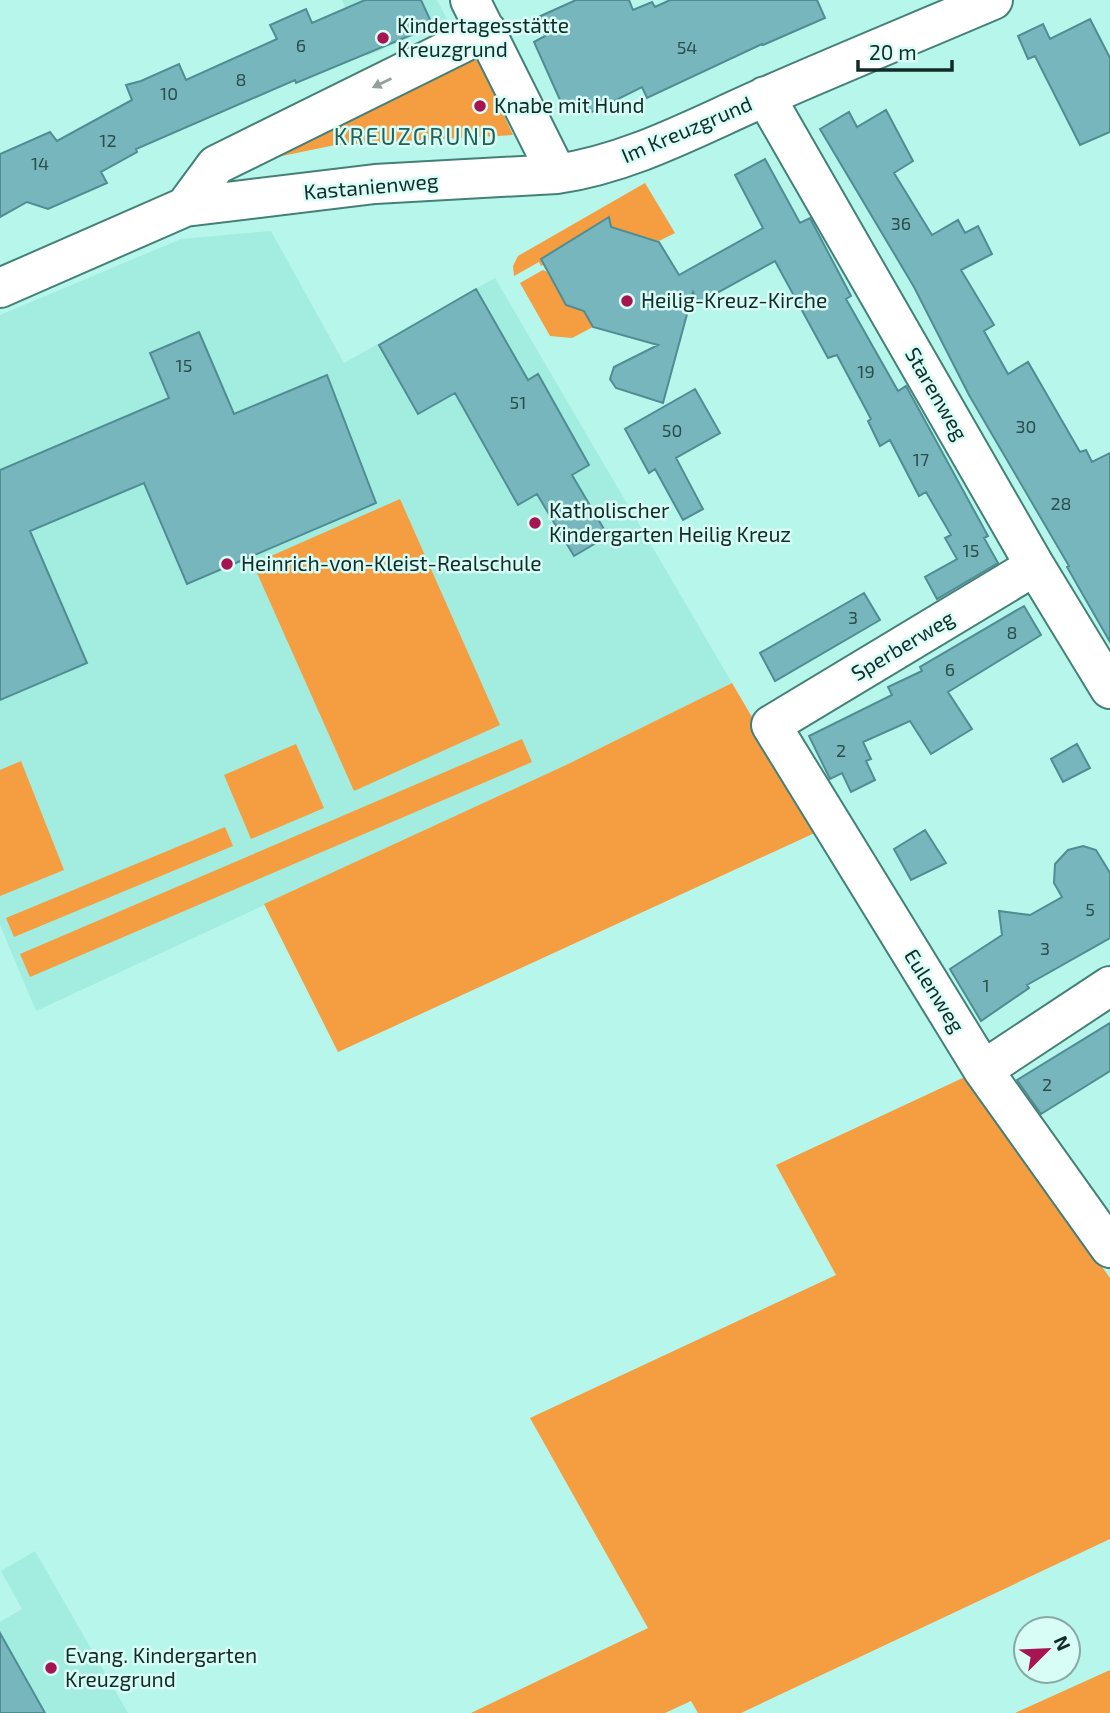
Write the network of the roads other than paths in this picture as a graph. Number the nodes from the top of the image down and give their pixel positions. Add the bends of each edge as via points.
1 (993, 0) edge
2 (479, 16) edge
3 (765, 96) junction
4 (557, 174) junction
5 (186, 207) junction
6 (0, 288) edge
7 (1035, 566) junction
8 (1110, 689) edge
9 (771, 725) joint
10 (1110, 986) edge
11 (983, 1070) junction
12 (1110, 1248) edge

1 - 3 street, Im Kreuzgrund
2 - 4 street
2 -> 5 street via 216,165
3 - 4 street, Im Kreuzgrund via 667,143 586,170
3 - 7 street, Starenweg
4 - 5 street, Kastanienweg via 375,184
5 - 6 street, Kastanienweg
7 - 8 street, Starenweg
7 - 9 street, Sperberweg
9 - 11 street, Eulenweg
10 - 11 street
11 - 12 street, Eulenweg

